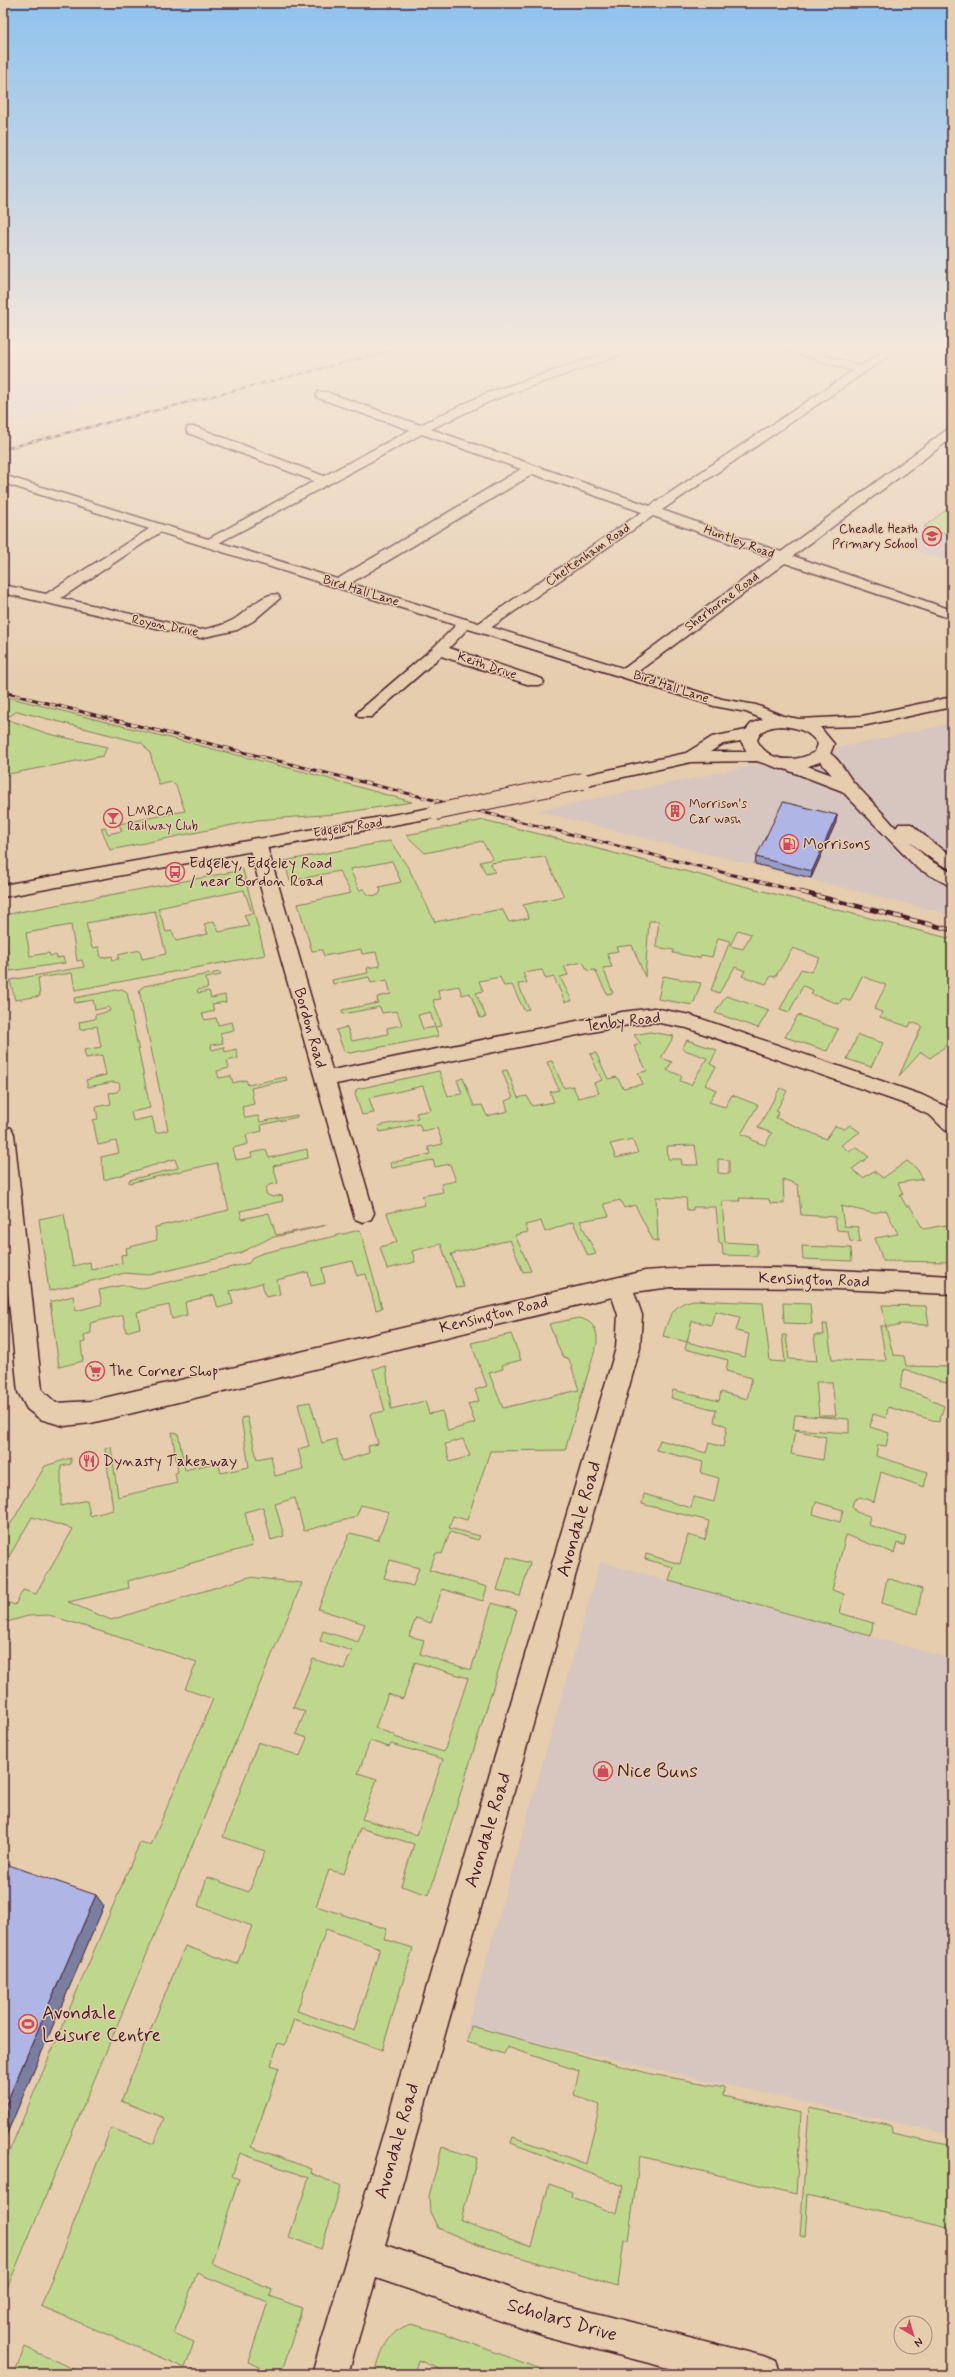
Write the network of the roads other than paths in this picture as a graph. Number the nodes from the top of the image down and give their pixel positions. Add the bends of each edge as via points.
1 (270, 460) edge
2 (361, 460) edge
3 (506, 460) edge
4 (728, 460) edge
5 (914, 460) edge
6 (531, 469) junction
7 (3, 479) edge
8 (323, 480) junction
9 (652, 511) junction
10 (157, 528) junction
11 (208, 543) junction
12 (782, 557) junction
13 (339, 584) junction
14 (3, 589) edge
15 (273, 598) dead end
16 (49, 599) junction
17 (952, 614) edge
18 (466, 623) junction
19 (482, 628) junction
20 (439, 650) junction
21 (627, 673) junction
22 (536, 682) dead end
23 (952, 702) edge
24 (720, 703) junction
25 (365, 714) dead end
26 (780, 721) junction
27 (862, 721) junction
28 (802, 723) junction
29 (751, 733) junction
30 (824, 749) junction
31 (761, 756) junction
32 (691, 757) junction
33 (788, 764) junction
34 (848, 787) junction
35 (862, 800) junction
36 (257, 843) junction
37 (952, 863) edge
38 (952, 881) edge
39 (3, 891) edge
40 (324, 1079) junction
41 (952, 1124) edge
42 (3, 1134) edge
43 (363, 1213) dead end
44 (620, 1285) junction
45 (952, 1285) edge
46 (364, 2256) junction
47 (330, 2374) edge
48 (763, 2374) edge

1 - 8 street
2 - 8 street
3 - 6 street, Huntley Road
4 - 9 street, Cheltenham Road
5 - 12 street, Sherborne Road
6 - 9 street, Huntley Road
6 - 13 street
7 - 10 street, Bird Hall Lane
8 - 11 street
9 - 12 street, Huntley Road
9 - 19 street, Cheltenham Road
10 - 11 street, Bird Hall Lane
10 - 16 street
11 - 13 street, Bird Hall Lane
12 - 17 street, Huntley Road
12 - 21 street, Sherborne Road
13 - 18 street, Bird Hall Lane
14 - 16 street, Royon Drive
15 - 16 street, Royon Drive via 238,625 218,633 200,634
18 - 19 street, Bird Hall Lane
18 - 20 street, Keith Drive
19 - 21 street, Bird Hall Lane
20 - 22 street, Keith Drive
20 - 25 street, Keith Drive
21 - 24 street, Bird Hall Lane
23 - 27 street, Edgeley Road
24 - 26 street, Bird Hall Lane via 750,708
24 - 29 street
26 - 28 street, Edgeley Road
26 - 29 street, Edgeley Road via 759,726
27 - 28 street, Edgeley Road
27 - 30 street, Edgeley Road
28 - 30 street, Edgeley Road via 820,734
29 - 31 street via 750,746
29 - 32 street, Edgeley Road via 718,740
30 - 33 street, Edgeley Road via 808,762
30 - 34 street
31 - 32 street, Edgeley Road
31 - 33 street, Edgeley Road
32 - 36 street, Edgeley Road, bridge via 436,812
33 - 34 street
34 - 35 street
35 - 37 street
35 - 38 street via 923,864
36 - 39 street, Edgeley Road
36 - 40 street, Bordon Road
40 - 41 street, Tenby Road via 622,1019 665,1016 715,1030 915,1100 938,1111
40 - 43 street, Bordon Road
42 - 44 street, Kensington Road via 30,1392 35,1403 45,1410 69,1415 91,1412
44 - 45 street, Kensington Road via 671,1278
44 - 46 street, Avondale Road via 630,1315 628,1348
46 - 47 street, Avondale Road
46 - 48 street, Scholars Drive via 545,2318

